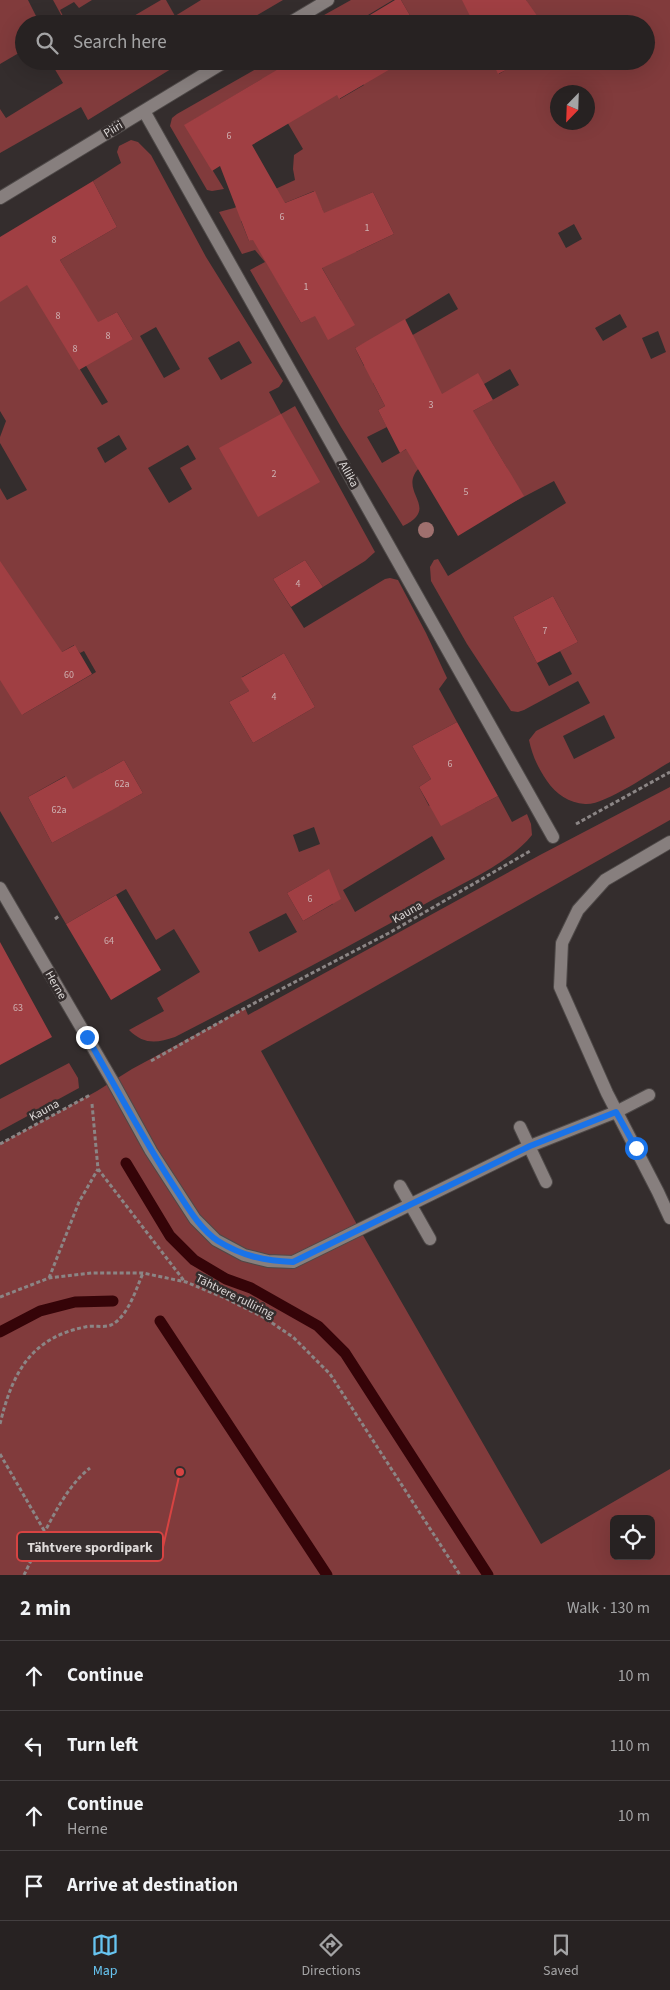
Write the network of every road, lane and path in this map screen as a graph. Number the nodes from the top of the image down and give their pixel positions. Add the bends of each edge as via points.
1 (328, 0) edge
2 (303, 15) edge
3 (211, 70) edge
4 (144, 110) junction
5 (0, 198) edge
6 (670, 772) edge
7 (553, 837) junction
8 (670, 842) edge
9 (0, 888) edge
10 (60, 915) dead end
11 (54, 918) dead end
12 (151, 1061) dead end
13 (97, 1091) dead end
14 (91, 1094) junction
15 (649, 1095) dead end
16 (616, 1112) junction
17 (520, 1127) dead end
18 (0, 1144) edge
19 (530, 1146) junction
20 (98, 1169) junction
21 (546, 1182) dead end
22 (400, 1186) dead end
23 (410, 1204) junction
24 (670, 1218) edge
25 (430, 1239) dead end
26 (143, 1273) junction
27 (49, 1278) junction
28 (186, 1282) junction
29 (0, 1297) edge
30 (0, 1424) edge
31 (0, 1454) edge
32 (90, 1468) dead end
33 (45, 1532) junction
34 (24, 1575) edge
35 (460, 1575) edge

1 - 2 street
3 - 4 street, Piiri
4 - 5 street, Piiri
4 - 7 street, Allika
6 - 7 path, Kauna
7 - 12 path, Kauna via 389,933
8 - 16 street via 605,880 578,910 562,943 560,987
9 - 23 street, Herne via 151,1152 195,1219 216,1240 244,1255 268,1261 293,1262
10 - 11 path
13 - 14 path, Kauna
14 - 18 path, Kauna
14 - 20 path
15 - 16 street, Herne
16 - 19 street, Herne
16 - 24 street
17 - 19 street
19 - 21 street
19 - 23 street, Herne
20 - 27 path via 79,1202
20 - 28 path
22 - 23 street
23 - 25 street
26 - 27 path, Tähtvere rulliring via 92,1272
26 - 28 path, Tähtvere rulliring
26 - 30 path via 126,1312 111,1325 85,1327 52,1337 28,1357 16,1376
27 - 29 path, Tähtvere rulliring
28 - 35 path, Tähtvere rulliring via 263,1317 293,1337 330,1374
31 - 33 path
32 - 33 path via 64,1498
33 - 34 path

